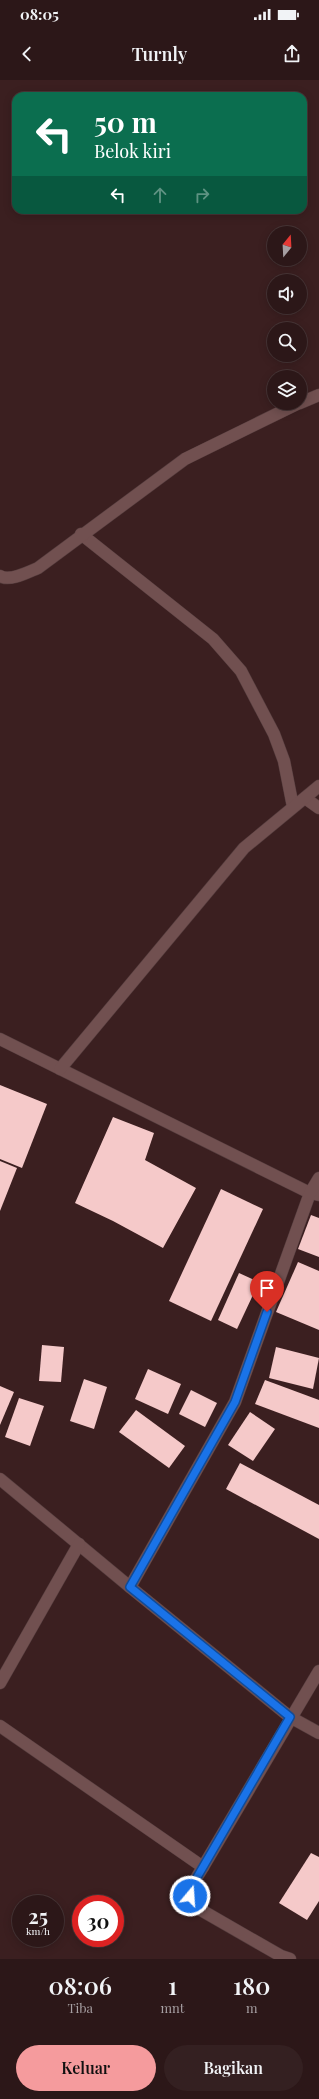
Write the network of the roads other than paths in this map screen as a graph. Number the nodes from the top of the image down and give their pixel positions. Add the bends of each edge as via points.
1 (319, 395) edge
2 (307, 400) edge
3 (286, 410) edge
4 (81, 534) junction
5 (0, 576) edge
6 (319, 786) edge
7 (305, 798) junction
8 (293, 807) junction
9 (319, 808) edge
10 (0, 1039) edge
11 (60, 1069) junction
12 (319, 1178) edge
13 (315, 1194) edge
14 (0, 1479) edge
15 (79, 1544) junction
16 (130, 1587) junction
17 (319, 1671) edge
18 (0, 1682) edge
19 (290, 1717) junction
20 (0, 1726) edge
21 (319, 1733) edge
22 (203, 1867) junction
23 (283, 1958) edge

1 - 2 street
3 - 4 street via 185,459
4 - 5 street via 38,568 19,575
4 - 8 street via 213,639 241,671 274,734 284,761
6 - 7 street
7 - 8 street
7 - 9 street
8 - 11 street via 244,848
10 - 11 street
11 - 13 street
12 - 13 street
13 - 16 street via 235,1402
14 - 15 street
15 - 16 street
15 - 18 street
16 - 19 street
17 - 19 street
19 - 21 street
19 - 22 street
20 - 22 street
22 - 23 street via 192,1886 190,1896 194,1906

